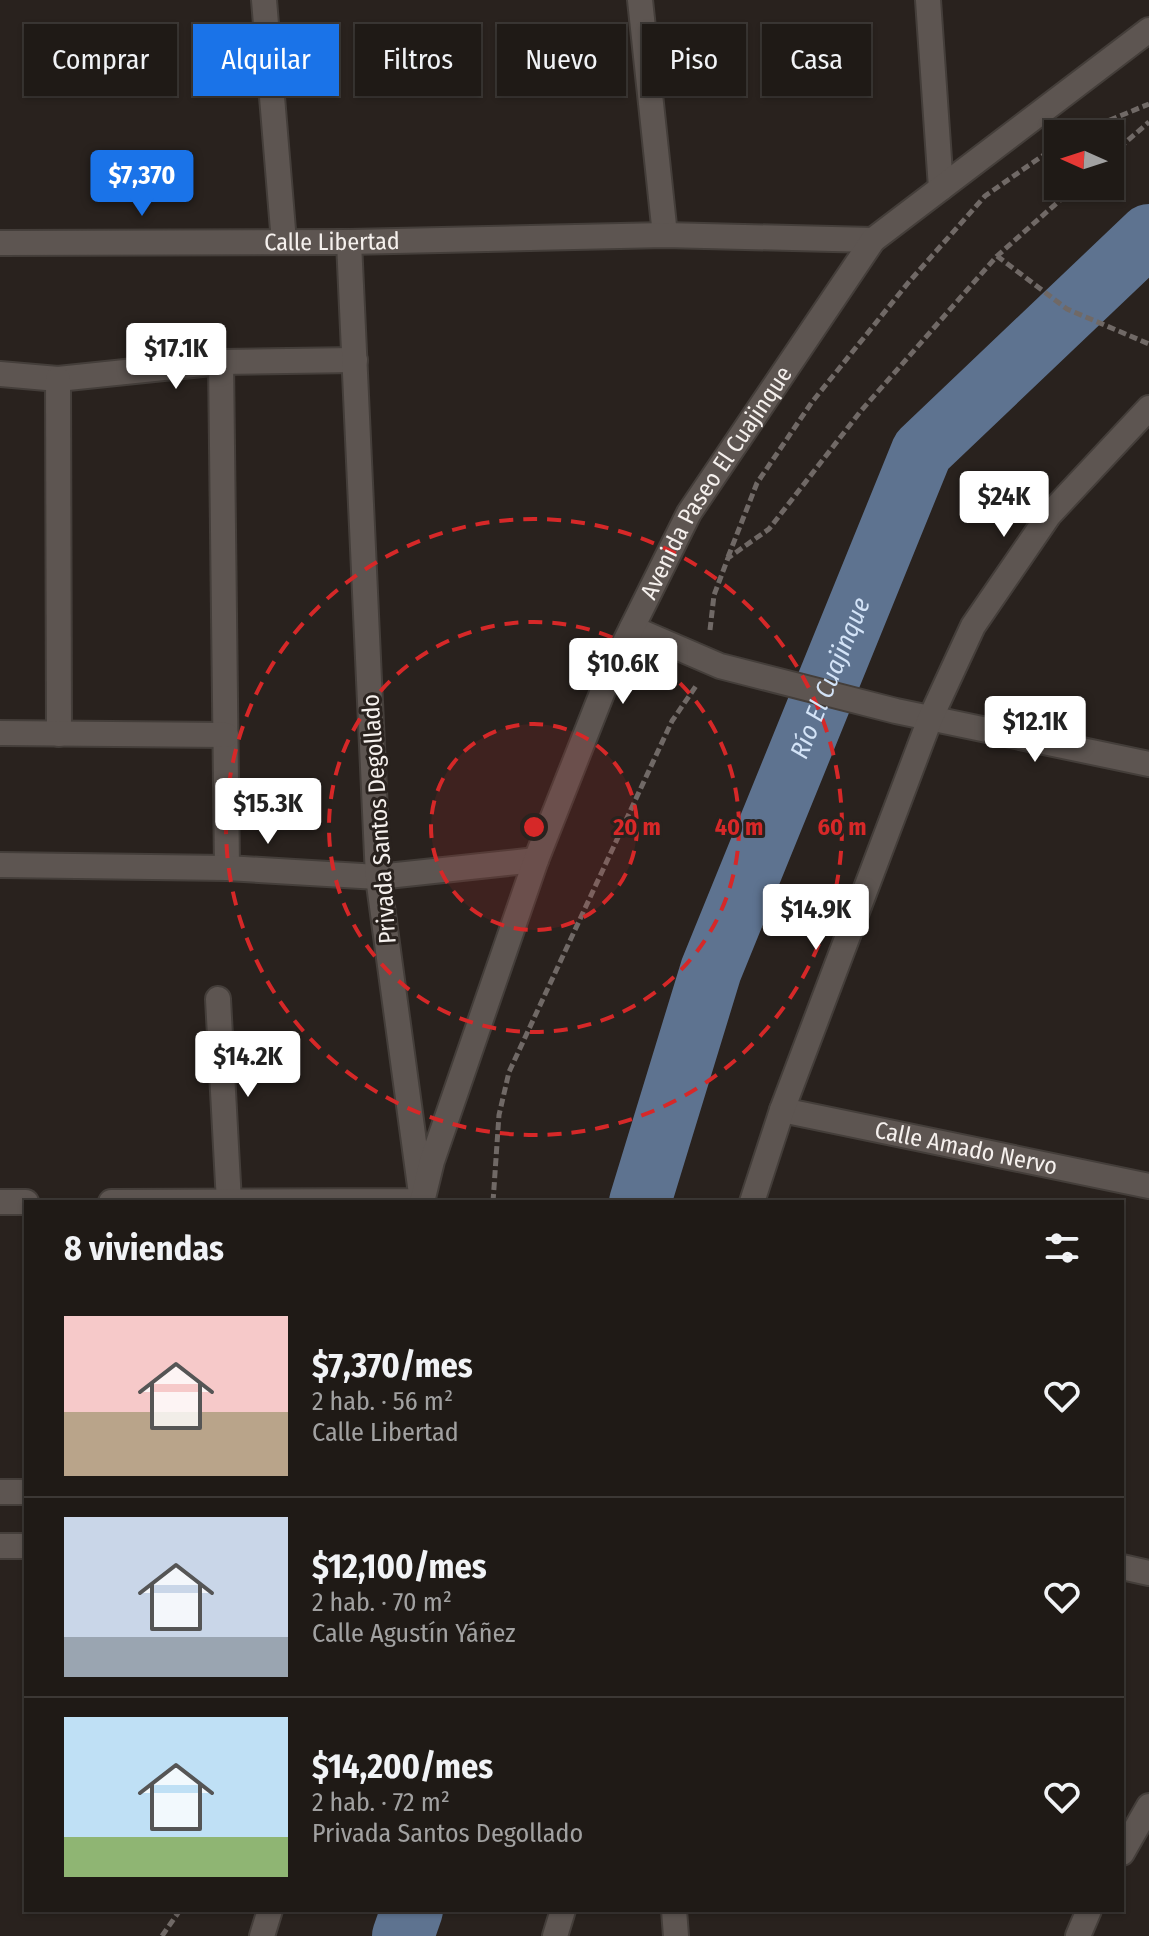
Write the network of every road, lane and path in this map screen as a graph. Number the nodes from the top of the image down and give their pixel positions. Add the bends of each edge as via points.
1 (264, 0) edge
2 (640, 0) edge
3 (928, 0) edge
4 (1149, 30) edge
5 (1149, 104) edge
6 (1110, 120) edge
7 (1149, 122) edge
8 (1124, 144) edge
9 (1044, 155) edge
10 (941, 188) junction
11 (1060, 200) edge
12 (665, 235) junction
13 (873, 240) junction
14 (284, 242) junction
15 (349, 242) junction
16 (0, 243) edge
17 (997, 256) junction
18 (1149, 344) edge
19 (355, 360) junction
20 (221, 362) junction
21 (0, 374) edge
22 (58, 379) junction
23 (1149, 408) edge
24 (728, 558) junction
25 (632, 628) junction
26 (710, 636) dead end
27 (694, 694) dead end
28 (930, 719) junction
29 (0, 733) edge
30 (59, 734) junction
31 (226, 735) junction
32 (1149, 764) edge
33 (536, 860) junction
34 (0, 865) edge
35 (227, 868) junction
36 (378, 877) junction
37 (218, 999) dead end
38 (782, 1110) junction
39 (1149, 1186) edge
40 (229, 1200) edge
41 (422, 1200) edge
42 (422, 1200) edge
43 (493, 1200) edge
44 (753, 1200) edge
45 (0, 1202) edge
46 (24, 1202) edge
47 (0, 1492) edge
48 (24, 1492) edge
49 (0, 1546) edge
50 (24, 1546) edge
51 (1124, 1567) edge
52 (1149, 1573) edge
53 (1149, 1806) edge
54 (1124, 1850) edge
55 (179, 1912) edge
56 (269, 1912) edge
57 (562, 1912) edge
58 (674, 1912) edge
59 (1088, 1912) edge
60 (162, 1936) edge
61 (262, 1936) edge
62 (555, 1936) edge
63 (676, 1936) edge
64 (1078, 1936) edge

1 - 14 street
2 - 12 street
3 - 10 street
4 - 10 street, Avenida Paseo El Cuajinque
5 - 6 path
7 - 8 path
9 - 24 path via 985,196 812,402 757,483
10 - 13 street, Avenida Paseo El Cuajinque
11 - 17 path
12 - 13 street, Calle Libertad
12 - 15 street, Calle Libertad
13 - 25 street, Avenida Paseo El Cuajinque via 689,513
14 - 15 street, Calle Libertad
14 - 16 street, Calle Libertad
15 - 19 street, Privada Santos Degollado
17 - 18 path via 1067,309
17 - 24 path via 860,412 769,529
19 - 20 street
19 - 36 street, Privada Santos Degollado
20 - 22 street
20 - 31 street
21 - 22 street
22 - 30 street
23 - 28 street via 1049,515 973,626
24 - 26 path via 714,595
25 - 28 street via 720,666
25 - 33 street, Avenida Paseo El Cuajinque
27 - 43 path via 672,721 509,1072 499,1115
28 - 32 street
28 - 38 street
29 - 30 street
30 - 31 street
31 - 35 street
33 - 36 street
33 - 42 street, Avenida Paseo El Cuajinque
34 - 35 street
35 - 36 street
36 - 41 street, Privada Santos Degollado
37 - 40 street
38 - 39 street, Calle Amado Nervo
38 - 44 street
45 - 46 street
47 - 48 street
49 - 50 street
51 - 52 street
53 - 54 street
55 - 60 path
56 - 61 street
57 - 62 street
58 - 63 street
59 - 64 street

